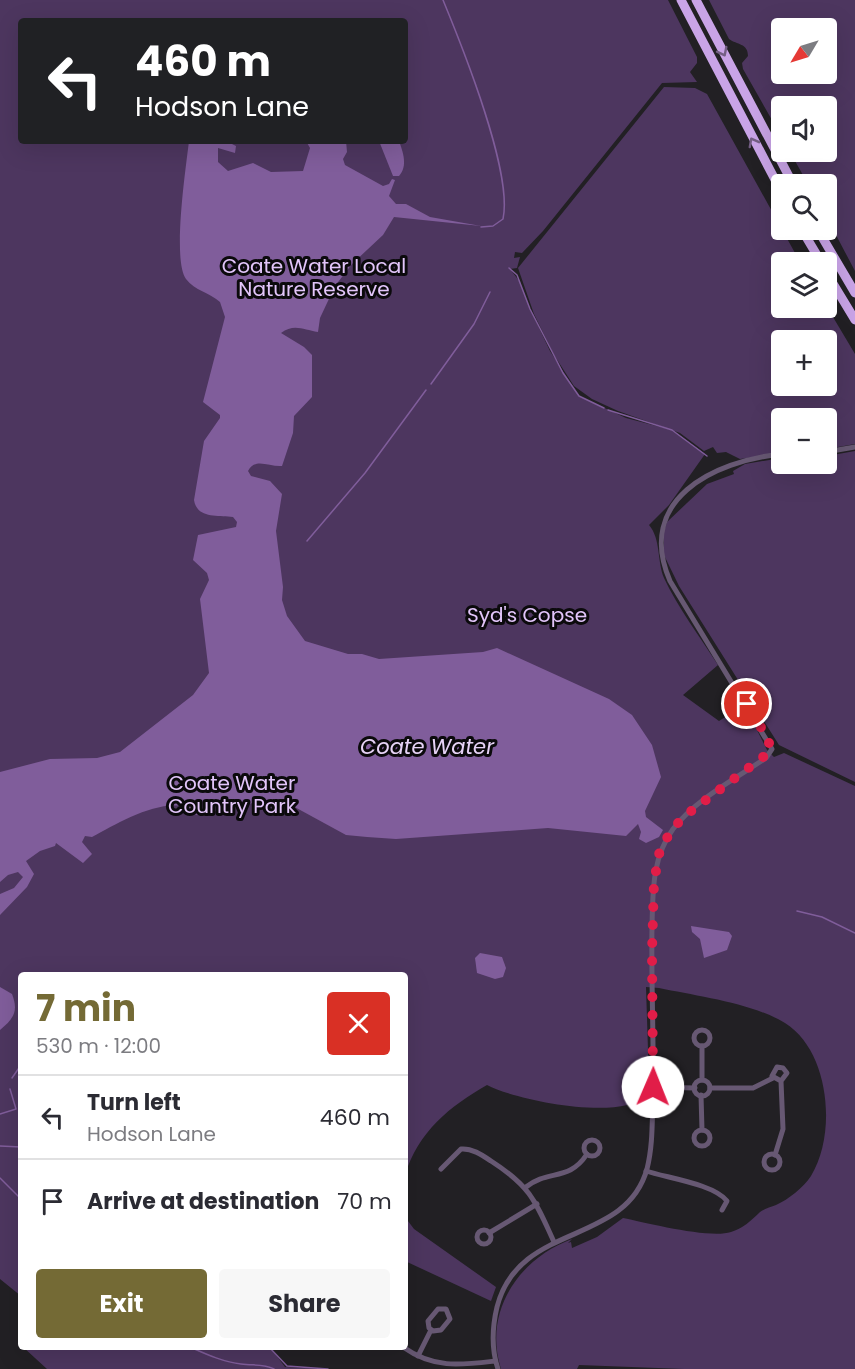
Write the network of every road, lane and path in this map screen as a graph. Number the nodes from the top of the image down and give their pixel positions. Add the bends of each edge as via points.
1 (681, 0) edge
2 (696, 0) edge
3 (772, 174) edge
4 (788, 174) edge
5 (824, 240) edge
6 (837, 290) edge
7 (855, 293) edge
8 (855, 320) edge
9 (855, 447) edge
10 (837, 450) edge
11 (771, 456) edge
12 (702, 1046) dead end
13 (773, 1078) junction
14 (702, 1080) junction
15 (781, 1081) junction
16 (653, 1087) junction
17 (694, 1088) junction
18 (710, 1088) junction
19 (701, 1095) junction
20 (702, 1130) dead end
21 (586, 1154) dead end
22 (775, 1155) dead end
23 (446, 1164) junction
24 (451, 1168) dead end
25 (441, 1169) dead end
26 (646, 1171) junction
27 (526, 1187) junction
28 (537, 1204) junction
29 (722, 1210) dead end
30 (489, 1233) dead end
31 (554, 1242) junction
32 (430, 1330) junction
33 (408, 1350) edge
34 (418, 1356) junction
35 (495, 1361) junction
36 (498, 1369) edge

3 -> 1 highway
2 -> 4 highway
5 - 7 highway
6 - 8 highway
9 - 10 street
11 - 16 street via 739,461 704,478 675,505 660,536 662,559 670,580 772,747 766,758 691,810 674,828 659,854 654,882 651,970
12 - 14 street
13 - 15 street
13 - 15 street via 773,1069 781,1067 787,1075
13 - 18 street via 753,1088
14 - 17 street
14 - 18 street
15 - 22 street via 783,1129
16 - 17 street
16 - 26 street
17 - 19 street
18 - 19 street
19 - 20 street
21 - 27 street via 571,1171 539,1178
23 - 24 street
23 - 25 street
23 - 27 street via 458,1150 469,1149
26 - 29 street via 719,1195 727,1201
26 - 31 street via 634,1194 617,1213
27 - 28 street
28 - 30 street
28 - 31 street
31 - 35 street via 524,1263 504,1289 493,1325
32 - 32 street via 429,1319 438,1309 446,1309 450,1320 440,1331
32 - 34 street
33 - 34 street
34 - 35 street via 453,1366
35 - 36 street

